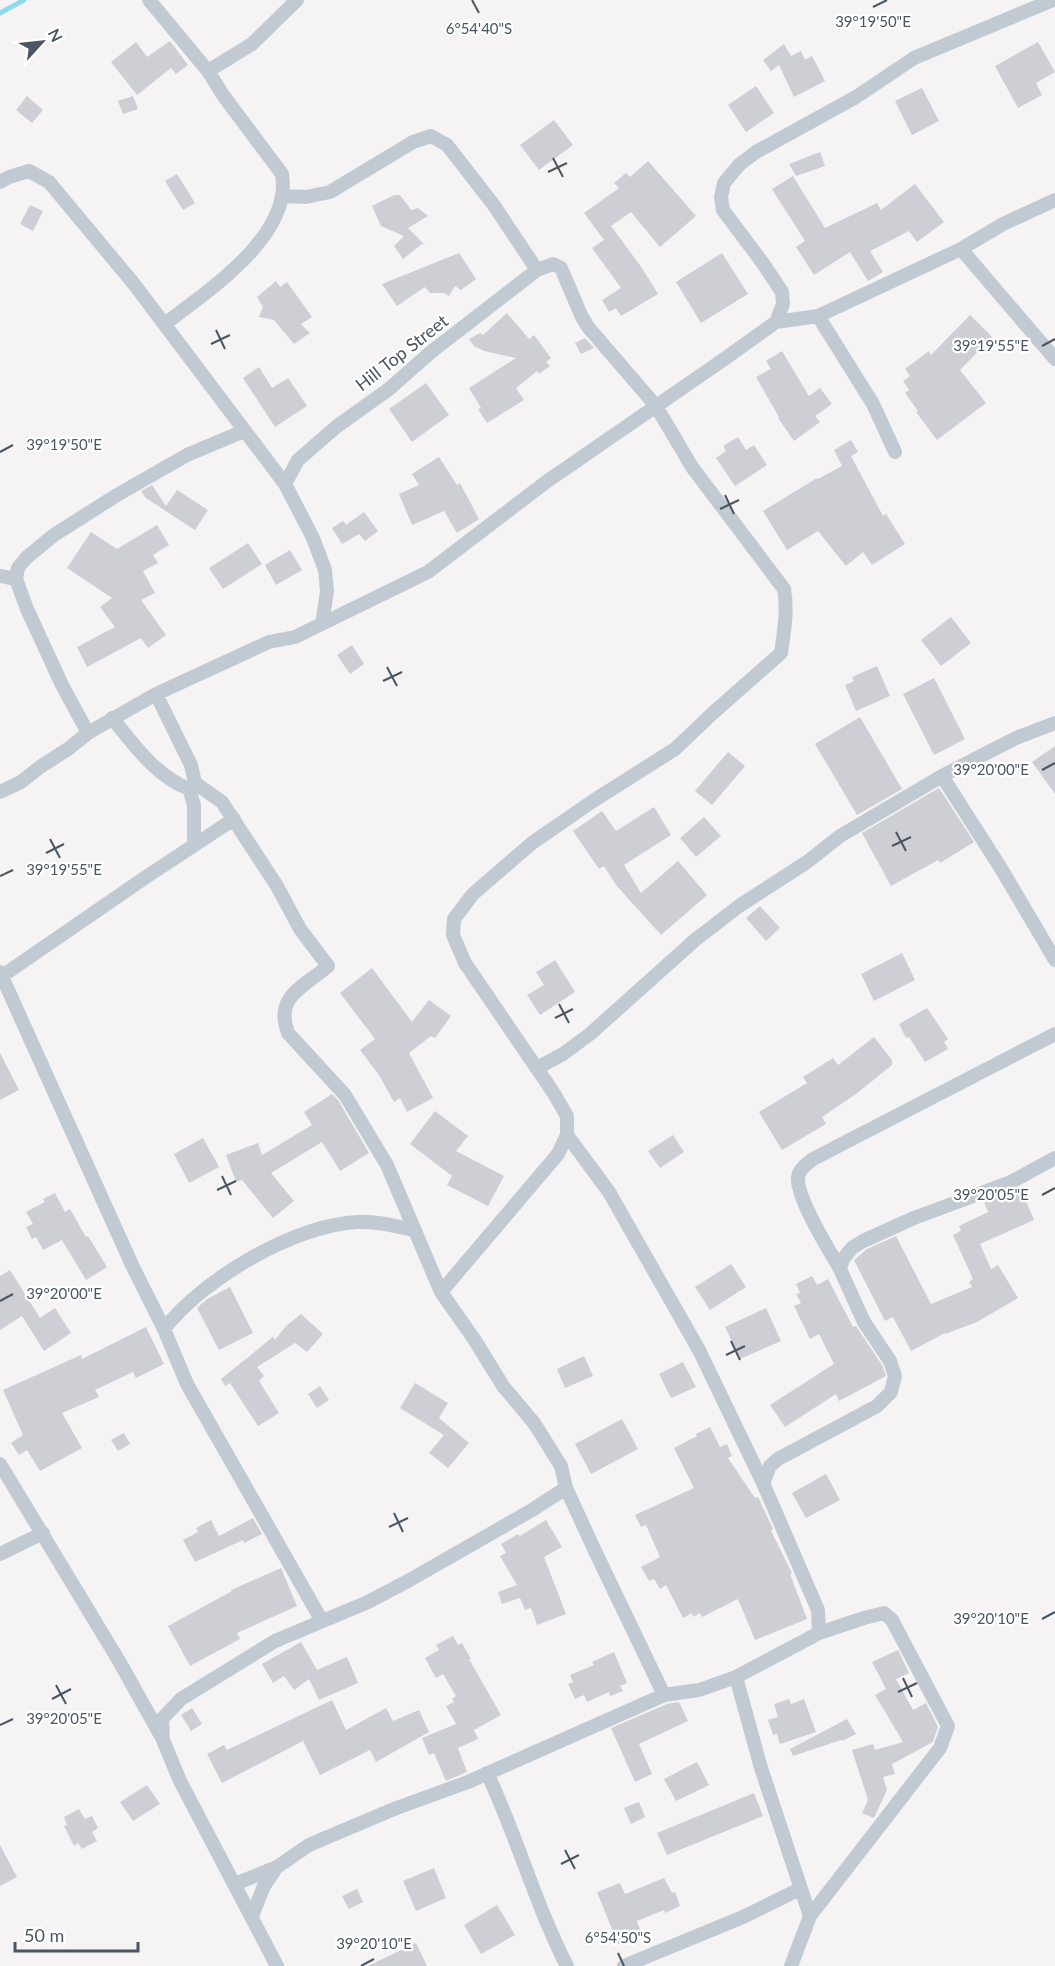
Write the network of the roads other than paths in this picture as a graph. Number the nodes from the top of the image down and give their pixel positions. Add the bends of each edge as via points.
1 (149, 0) edge
2 (297, 0) edge
3 (1053, 1) edge
4 (208, 71) junction
5 (0, 182) edge
6 (283, 196) junction
7 (1055, 200) edge
8 (961, 249) junction
9 (537, 270) junction
10 (818, 316) junction
11 (776, 322) junction
12 (165, 324) junction
13 (1055, 359) edge
14 (656, 406) junction
15 (244, 431) junction
16 (895, 452) dead end
17 (285, 484) junction
18 (0, 576) edge
19 (16, 579) junction
20 (327, 591) junction
21 (346, 612) junction
22 (322, 624) junction
23 (156, 694) junction
24 (112, 718) junction
25 (1055, 723) edge
26 (88, 733) junction
27 (942, 776) junction
28 (192, 786) junction
29 (0, 792) edge
30 (234, 819) junction
31 (194, 845) junction
32 (1055, 960) edge
33 (1, 974) edge
34 (1055, 1034) edge
35 (537, 1068) junction
36 (567, 1135) junction
37 (1055, 1158) edge
38 (412, 1230) junction
39 (840, 1269) junction
40 (441, 1292) junction
41 (164, 1329) junction
42 (0, 1464) edge
43 (763, 1483) junction
44 (566, 1488) junction
45 (43, 1533) junction
46 (0, 1554) edge
47 (322, 1621) junction
48 (819, 1633) junction
49 (736, 1677) junction
50 (664, 1695) junction
51 (163, 1740) junction
52 (487, 1773) junction
53 (277, 1867) junction
54 (235, 1884) junction
55 (800, 1889) junction
56 (252, 1916) junction
57 (810, 1916) junction
58 (277, 1966) edge
59 (567, 1966) edge
60 (624, 1966) edge
61 (791, 1966) edge

1 - 4 street
2 - 4 street via 252,44
3 - 11 street via 914,58 856,97 739,165 724,183 723,210 782,292 783,304
4 - 6 street via 282,174
5 - 12 street via 29,171 49,182
6 - 9 street via 330,192 413,142 431,136 447,145
6 - 12 street via 276,215 238,268
7 - 8 street
8 - 10 street
8 - 13 street
9 - 14 street, Hill Top Street via 553,264 561,268 588,327
9 - 17 street, Hill Top Street via 336,427 298,460
10 - 11 street
10 - 16 street via 873,404
11 - 14 street
12 - 15 street
14 - 21 street via 546,482 428,572
14 - 35 street via 692,467 784,589 787,613 782,653 675,749 532,843 481,887 454,919 453,935 465,963
15 - 17 street
15 - 19 street via 187,455 54,535 26,558
17 - 20 street via 313,538 325,570
18 - 19 street
19 - 26 street via 62,685
20 - 21 street
20 - 22 street
21 - 22 street
22 - 23 street via 295,637 269,642
23 - 24 street
23 - 28 street via 191,765
24 - 26 street
24 - 28 street via 148,761 174,783
25 - 27 street
26 - 29 street via 21,782
27 - 32 street
27 - 35 street via 840,836 739,906 590,1034
28 - 30 street via 222,802
28 - 31 street
30 - 31 street
30 - 38 street via 300,929 328,966 289,997 283,1020 288,1033 345,1095 387,1165
31 - 33 street
33 - 41 street
34 - 39 street via 802,1167 798,1176 801,1191
35 - 36 street via 567,1116
36 - 40 street via 558,1154
36 - 43 street via 636,1236 699,1350
37 - 39 street via 1011,1182 863,1241 843,1258
38 - 40 street
38 - 41 street via 379,1222 357,1222 309,1231 226,1274 200,1292
39 - 43 street via 864,1322 890,1361 895,1376 891,1392 877,1406 778,1459 770,1466
40 - 44 street via 503,1386 534,1423 561,1466
41 - 47 street via 187,1384
42 - 45 street
43 - 48 street via 818,1610
44 - 47 street via 408,1581
44 - 50 street
45 - 46 street
45 - 51 street
47 - 51 street via 275,1641 181,1700 162,1719
48 - 49 street
48 - 57 street via 884,1613 892,1620 948,1726 940,1748
49 - 50 street via 699,1690
49 - 55 street
50 - 52 street
51 - 54 street via 180,1781
52 - 53 street via 309,1845
52 - 59 street
53 - 54 street
53 - 56 street
54 - 56 street
55 - 57 street
55 - 60 street
56 - 58 street
57 - 61 street

